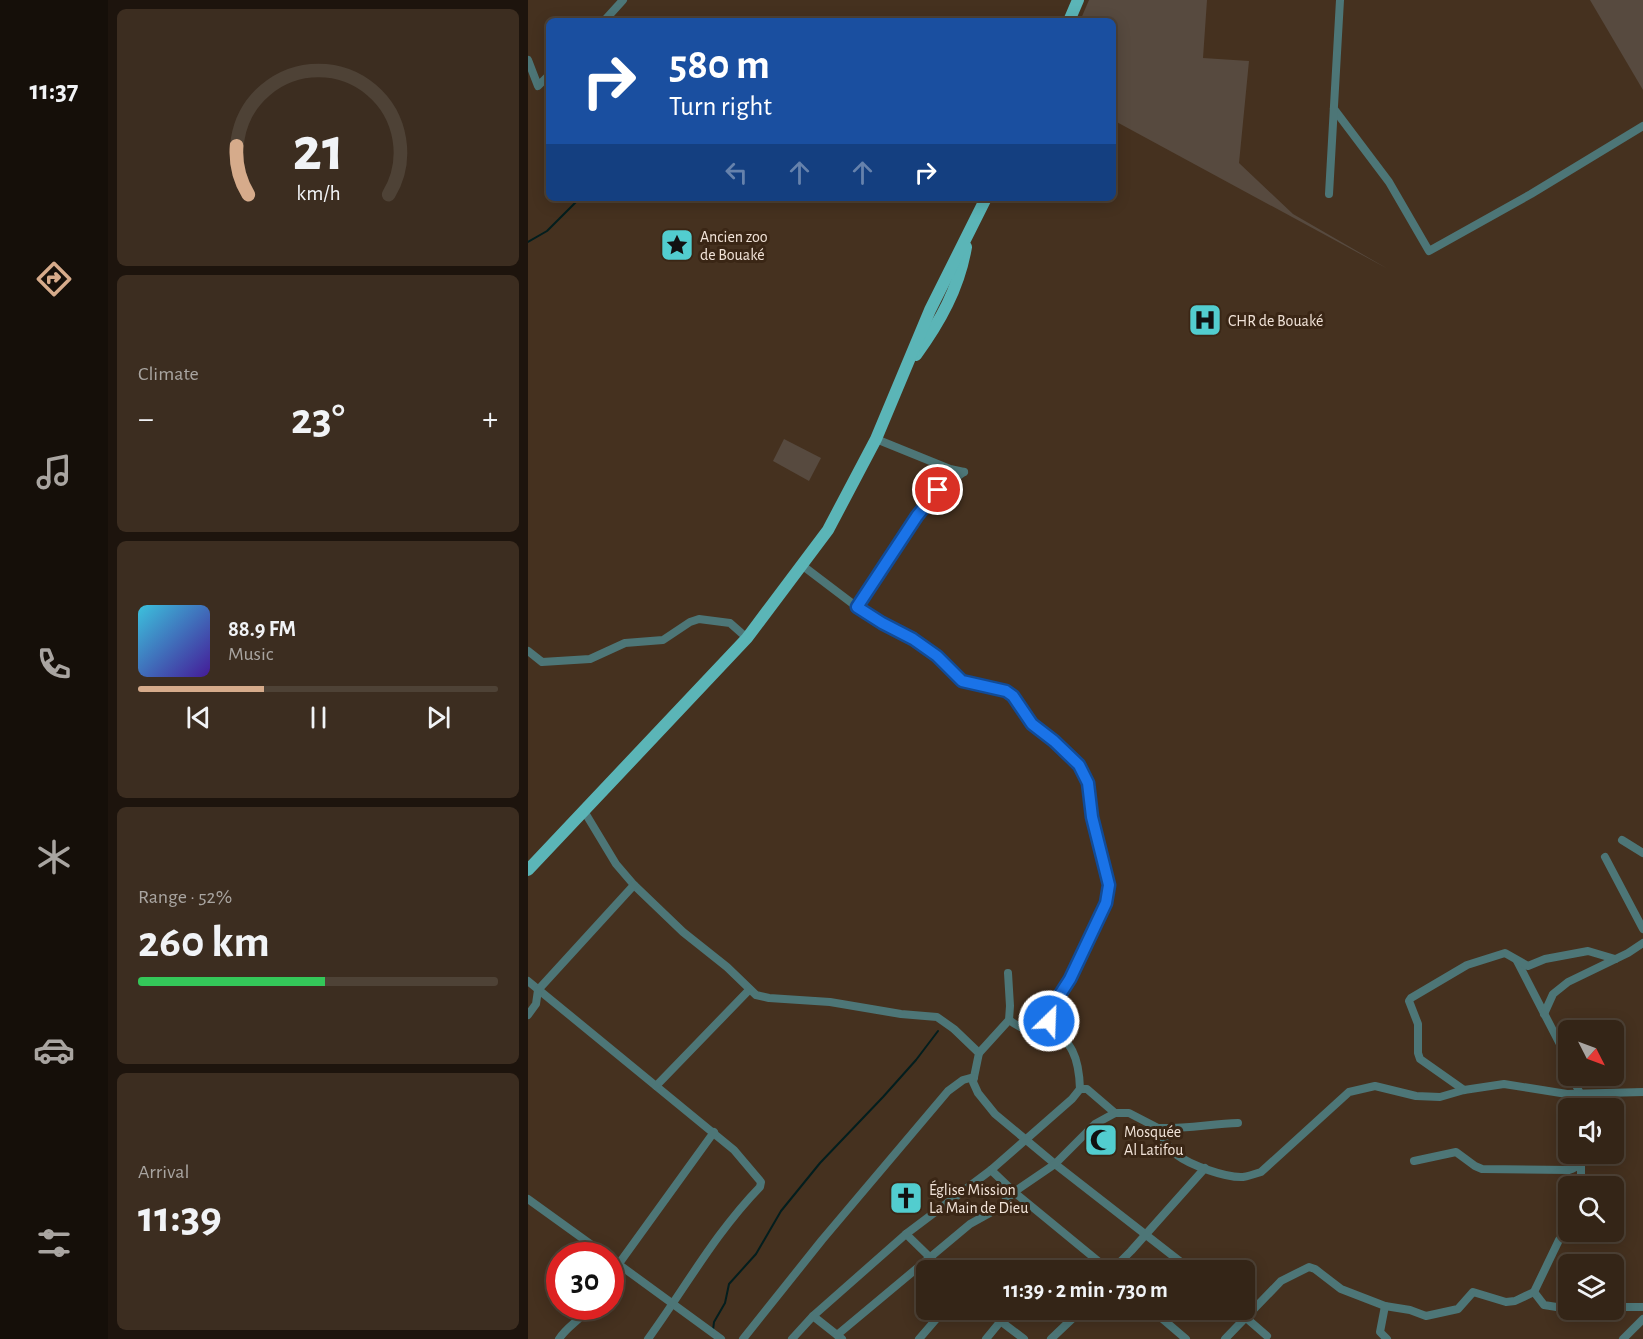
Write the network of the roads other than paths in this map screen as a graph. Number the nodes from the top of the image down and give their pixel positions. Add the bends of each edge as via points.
1 (623, 0) edge
2 (1078, 0) edge
3 (1340, 0) edge
4 (607, 18) edge
5 (1070, 18) edge
6 (528, 60) edge
7 (546, 78) edge
8 (1334, 109) junction
9 (1643, 126) edge
10 (1329, 194) dead end
11 (985, 201) edge
12 (876, 440) junction
13 (803, 566) junction
14 (857, 607) junction
15 (747, 638) junction
16 (528, 651) edge
17 (584, 811) junction
18 (1622, 840) dead end
19 (1643, 853) edge
20 (1605, 857) dead end
21 (528, 870) edge
22 (634, 885) junction
23 (1643, 928) edge
24 (1643, 943) edge
25 (1615, 959) junction
26 (1517, 960) junction
27 (1008, 973) dead end
28 (528, 981) edge
29 (538, 990) junction
30 (749, 990) junction
31 (1544, 1014) junction
32 (528, 1015) edge
33 (1009, 1020) junction
34 (1052, 1024) junction
35 (1558, 1041) edge
36 (979, 1053) junction
37 (974, 1077) junction
38 (656, 1086) junction
39 (1577, 1086) edge
40 (1080, 1089) junction
41 (1464, 1090) junction
42 (1643, 1092) edge
43 (1580, 1093) junction
44 (1580, 1098) edge
45 (1114, 1113) junction
46 (1238, 1123) dead end
47 (1158, 1128) junction
48 (714, 1132) junction
49 (1027, 1139) junction
50 (1414, 1161) dead end
51 (1055, 1164) junction
52 (1578, 1164) edge
53 (1205, 1168) junction
54 (991, 1170) junction
55 (1014, 1192) junction
56 (528, 1199) edge
57 (906, 1234) junction
58 (1146, 1234) junction
59 (588, 1242) edge
60 (1558, 1242) edge
61 (624, 1257) edge
62 (930, 1259) junction
63 (1091, 1260) edge
64 (1122, 1260) edge
65 (1178, 1260) edge
66 (624, 1268) edge
67 (1534, 1292) junction
68 (674, 1303) junction
69 (1255, 1306) edge
70 (1385, 1306) junction
71 (1558, 1307) edge
72 (1624, 1307) edge
73 (1643, 1307) edge
74 (813, 1316) junction
75 (1643, 1319) edge
76 (579, 1320) edge
77 (935, 1320) edge
78 (998, 1320) edge
79 (1071, 1320) edge
80 (1164, 1320) edge
81 (1242, 1320) edge
82 (1249, 1320) edge
83 (1000, 1322) junction
84 (1267, 1336) dead end
85 (839, 1337) edge
86 (559, 1339) edge
87 (648, 1339) edge
88 (721, 1339) edge
89 (743, 1339) edge
90 (792, 1339) edge
91 (919, 1339) edge
92 (986, 1339) edge
93 (1024, 1339) edge
94 (1051, 1339) edge
95 (1186, 1339) edge
96 (1225, 1339) edge
97 (1387, 1339) edge
98 (1623, 1339) edge

1 - 4 street
2 - 5 main road
3 - 8 street
6 - 7 street via 538,86
8 - 9 street via 1389,182 1429,250
8 - 10 street
11 - 12 main road via 930,310
12 - 13 main road via 828,530
12 - 14 street via 964,472 938,490 917,516
13 - 14 street
13 - 15 main road
14 - 34 street via 913,639 962,681 1013,696 1032,724 1079,765 1088,783 1109,885 1106,903 1070,979 1052,1007
15 - 16 street via 730,623 699,619 663,640 625,644 590,659 542,662
15 - 17 main road
17 - 21 main road
17 - 22 street via 616,864
18 - 19 street
20 - 23 street
22 - 29 street
22 - 30 street
24 - 25 street
25 - 26 street via 1588,951 1528,966
25 - 31 street via 1568,982 1553,994
26 - 31 street
26 - 41 street via 1505,953 1467,965 1409,1001 1418,1024 1420,1059
27 - 33 street
28 - 29 street
29 - 32 street via 536,1004
29 - 38 street
30 - 36 street via 769,998 937,1017
30 - 38 street
31 - 35 street
33 - 34 street via 1023,1030
33 - 36 street
34 - 40 street via 1068,1040 1078,1066
36 - 37 street
37 - 49 street via 978,1093 995,1114
37 - 89 street via 948,1090
38 - 48 street
39 - 43 street
40 - 45 street via 1087,1089
40 - 49 street
41 - 43 street via 1504,1084
41 - 53 street via 1440,1097 1416,1096 1375,1086 1349,1092 1261,1172 1244,1177
42 - 43 street
43 - 44 street
45 - 47 street via 1129,1113
45 - 51 street via 1095,1124
46 - 47 street
47 - 53 street via 1176,1154
48 - 61 street
48 - 68 street via 742,1159 761,1185 736,1212
49 - 51 street
49 - 54 street
50 - 52 street via 1456,1152 1482,1169 1569,1170
51 - 55 street
51 - 58 street
53 - 58 street
54 - 55 street
54 - 57 street
55 - 62 street
55 - 63 street
56 - 59 street
57 - 62 street
57 - 74 street
58 - 64 street
58 - 65 street
60 - 67 street
62 - 85 street
66 - 68 street
67 - 70 street via 1506,1302 1473,1292 1458,1310 1426,1316
67 - 71 street via 1544,1305
68 - 87 street
68 - 88 street
69 - 70 street via 1281,1281 1309,1267 1341,1289
70 - 97 street via 1380,1332
72 - 73 street
74 - 85 street
74 - 90 street
75 - 98 street
76 - 86 street
77 - 91 street
78 - 83 street
79 - 94 street
80 - 95 street
81 - 96 street
82 - 84 street
83 - 92 street
83 - 93 street

